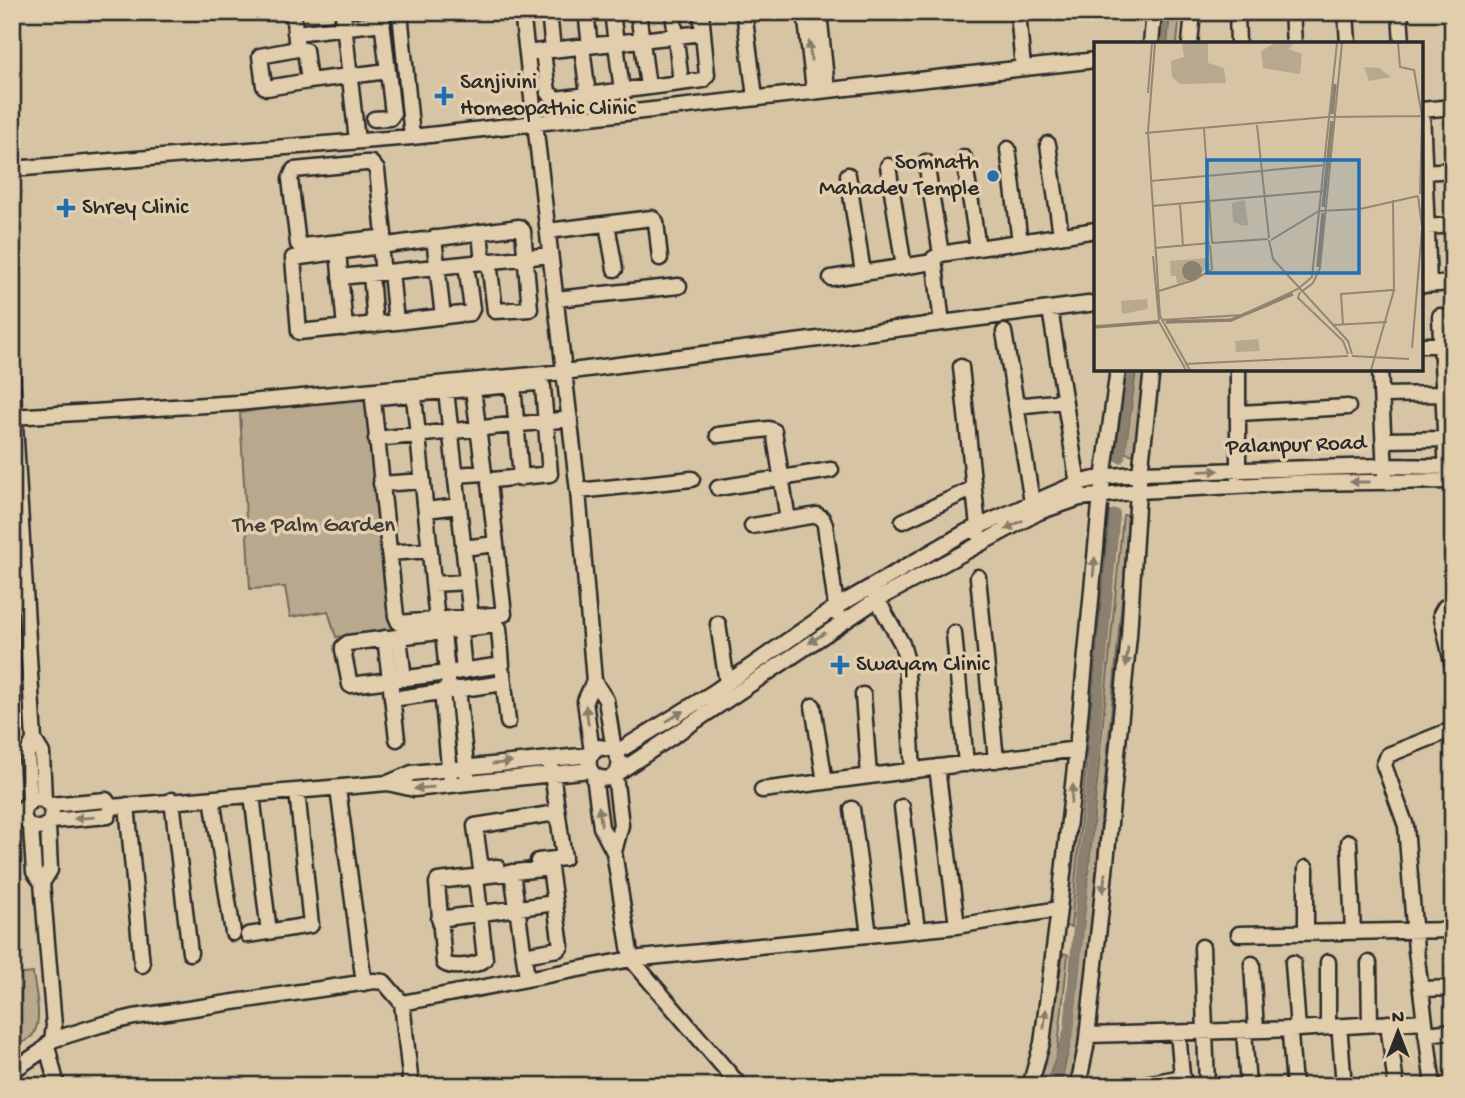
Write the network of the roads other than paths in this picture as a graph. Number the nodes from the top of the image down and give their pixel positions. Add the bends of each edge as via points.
1 (293, 12) edge
2 (400, 12) edge
3 (522, 12) edge
4 (549, 12) edge
5 (586, 12) edge
6 (612, 12) edge
7 (638, 12) edge
8 (673, 12) edge
9 (701, 12) edge
10 (744, 12) edge
11 (805, 12) edge
12 (818, 12) edge
13 (1018, 12) edge
14 (1154, 12) edge
15 (1194, 12) edge
16 (1237, 12) edge
17 (1292, 12) edge
18 (1346, 12) edge
19 (1400, 12) edge
20 (382, 17) edge
21 (343, 21) junction
22 (295, 33) junction
23 (703, 33) junction
24 (676, 36) junction
25 (641, 40) junction
26 (1151, 42) edge
27 (1190, 42) edge
28 (1238, 42) edge
29 (1294, 42) edge
30 (1348, 42) edge
31 (1402, 42) edge
32 (616, 43) junction
33 (586, 46) junction
34 (297, 49) junction
35 (548, 51) junction
36 (527, 53) junction
37 (1094, 60) edge
38 (1023, 68) junction
39 (388, 71) junction
40 (349, 76) junction
41 (309, 81) junction
42 (681, 83) junction
43 (648, 87) junction
44 (821, 90) junction
45 (622, 91) junction
46 (588, 95) junction
47 (755, 97) junction
48 (1453, 107) edge
49 (1423, 110) edge
50 (374, 119) dead end
51 (535, 123) junction
52 (412, 137) junction
53 (357, 141) junction
54 (1423, 141) edge
55 (1048, 144) dead end
56 (292, 148) junction
57 (1008, 149) dead end
58 (964, 158) dead end
59 (926, 162) dead end
60 (887, 166) dead end
61 (12, 169) edge
62 (294, 170) junction
63 (1453, 170) edge
64 (1424, 172) junction
65 (848, 175) dead end
66 (607, 224) junction
67 (1453, 225) edge
68 (1427, 227) junction
69 (1094, 230) edge
70 (548, 231) junction
71 (480, 232) junction
72 (1061, 235) junction
73 (434, 238) junction
74 (1020, 242) junction
75 (380, 246) junction
76 (978, 248) junction
77 (338, 251) junction
78 (550, 255) junction
79 (526, 258) junction
80 (660, 258) dead end
81 (937, 258) junction
82 (486, 262) junction
83 (466, 264) junction
84 (438, 267) junction
85 (904, 267) junction
86 (615, 269) dead end
87 (382, 273) junction
88 (863, 273) junction
89 (340, 276) junction
90 (831, 278) dead end
91 (1453, 283) edge
92 (1425, 284) edge
93 (679, 286) dead end
94 (556, 299) junction
95 (1094, 303) edge
96 (1050, 309) junction
97 (1440, 316) dead end
98 (443, 317) junction
99 (396, 322) junction
100 (942, 323) junction
101 (375, 325) junction
102 (345, 328) junction
103 (1004, 332) dead end
104 (1423, 345) edge
105 (1441, 345) junction
106 (961, 366) dead end
107 (1118, 371) edge
108 (1153, 371) edge
109 (1238, 371) edge
110 (1380, 371) edge
111 (564, 372) junction
112 (12, 374) edge
113 (513, 385) junction
114 (473, 389) junction
115 (413, 390) junction
116 (446, 391) junction
117 (1443, 394) junction
118 (1382, 395) junction
119 (1064, 401) junction
120 (1016, 406) junction
121 (1349, 407) dead end
122 (1239, 413) junction
123 (13, 417) edge
124 (570, 419) junction
125 (546, 422) junction
126 (516, 425) junction
127 (478, 429) junction
128 (451, 432) junction
129 (418, 435) junction
130 (718, 435) dead end
131 (376, 439) junction
132 (1445, 439) junction
133 (1384, 440) junction
134 (1385, 466) junction
135 (831, 470) dead end
136 (1141, 473) junction
137 (1450, 474) edge
138 (455, 475) junction
139 (1293, 475) junction
140 (1103, 477) junction
141 (1238, 477) junction
142 (486, 478) junction
143 (521, 478) junction
144 (692, 478) dead end
145 (782, 479) junction
146 (423, 481) junction
147 (1078, 482) junction
148 (1385, 482) junction
149 (381, 484) junction
150 (718, 488) dead end
151 (974, 488) junction
152 (578, 491) junction
153 (1138, 491) junction
154 (1101, 494) junction
155 (1080, 498) junction
156 (1032, 502) junction
157 (459, 506) junction
158 (426, 510) junction
159 (788, 520) junction
160 (903, 520) dead end
161 (752, 526) dead end
162 (978, 527) junction
163 (979, 543) junction
164 (496, 544) junction
165 (463, 548) junction
166 (430, 550) junction
167 (389, 553) junction
168 (916, 569) junction
169 (978, 577) dead end
170 (467, 582) junction
171 (433, 584) junction
172 (874, 593) junction
173 (1453, 606) edge
174 (836, 607) junction
175 (471, 618) junction
176 (718, 624) dead end
177 (839, 624) junction
178 (440, 626) junction
179 (460, 629) junction
180 (954, 633) dead end
181 (392, 637) junction
182 (781, 654) junction
183 (502, 665) junction
184 (1453, 667) edge
185 (464, 670) junction
186 (447, 673) junction
187 (397, 680) junction
188 (594, 681) junction
189 (504, 683) junction
190 (727, 683) junction
191 (450, 690) junction
192 (863, 695) dead end
193 (392, 699) junction
194 (717, 699) junction
195 (813, 706) dead end
196 (508, 722) dead end
197 (462, 727) junction
198 (446, 729) junction
199 (1453, 729) edge
200 (397, 739) dead end
201 (1077, 748) junction
202 (615, 751) junction
203 (591, 753) junction
204 (996, 760) junction
205 (966, 764) junction
206 (550, 766) junction
207 (466, 767) junction
208 (937, 767) junction
209 (449, 769) junction
210 (913, 771) junction
211 (592, 773) junction
212 (617, 773) junction
213 (869, 776) junction
214 (825, 782) junction
215 (388, 783) junction
216 (468, 783) junction
217 (450, 785) junction
218 (338, 789) junction
219 (762, 790) dead end
220 (297, 792) junction
221 (252, 795) junction
222 (212, 798) junction
223 (172, 800) junction
224 (32, 804) edge
225 (127, 805) junction
226 (111, 807) junction
227 (902, 807) dead end
228 (852, 809) dead end
229 (556, 813) junction
230 (49, 823) junction
231 (23, 824) edge
232 (1349, 842) dead end
233 (614, 852) junction
234 (1306, 868) dead end
235 (512, 872) junction
236 (476, 877) junction
237 (42, 883) junction
238 (555, 903) junction
239 (517, 908) junction
240 (1059, 909) junction
241 (480, 914) junction
242 (439, 919) junction
243 (957, 926) junction
244 (916, 930) junction
245 (1453, 930) edge
246 (1414, 931) junction
247 (270, 932) junction
248 (1353, 932) junction
249 (1306, 933) junction
250 (1240, 934) dead end
251 (869, 935) junction
252 (1202, 947) dead end
253 (190, 953) dead end
254 (524, 955) junction
255 (631, 959) junction
256 (1328, 962) dead end
257 (1293, 963) dead end
258 (1368, 963) dead end
259 (1252, 964) dead end
260 (142, 965) dead end
261 (527, 978) junction
262 (364, 983) junction
263 (1453, 988) edge
264 (1421, 989) junction
265 (402, 1003) junction
266 (1388, 1023) junction
267 (1370, 1024) junction
268 (1425, 1028) junction
269 (1250, 1030) junction
270 (1294, 1031) junction
271 (1334, 1031) junction
272 (1453, 1031) edge
273 (1206, 1032) junction
274 (1178, 1033) junction
275 (1088, 1035) junction
276 (50, 1043) junction
277 (12, 1071) edge
278 (1183, 1081) edge
279 (57, 1086) edge
280 (409, 1086) edge
281 (740, 1086) edge
282 (1030, 1086) edge
283 (1078, 1086) edge
284 (1134, 1086) edge
285 (1207, 1086) edge
286 (1248, 1086) edge
287 (1294, 1086) edge
288 (1344, 1086) edge
289 (1396, 1086) edge
290 (1433, 1086) edge

1 - 22 street
2 - 52 street
3 - 36 street
4 - 35 street
5 - 33 street
6 - 32 street
7 - 25 street
8 - 24 street
9 - 23 street
10 - 47 street
44 -> 11 street
12 - 44 street
13 - 38 street
14 - 26 street
15 - 27 street
16 - 28 street
17 - 29 street
18 - 30 street
19 - 31 street
20 - 21 street
20 - 39 street
21 - 22 street
21 - 40 street
22 - 34 street
23 - 24 street
23 - 42 street via 705,78
24 - 25 street
24 - 42 street
25 - 32 street
25 - 43 street
32 - 33 street
32 - 45 street
33 - 35 street
33 - 46 street
34 - 41 street via 305,50
34 - 41 street via 260,55 264,86
35 - 36 street
35 - 46 street via 551,96
36 - 51 street
37 - 38 street
38 - 44 street
39 - 40 street
39 - 50 street via 393,114
40 - 41 street
40 - 53 street
42 - 43 street
43 - 45 street
44 - 47 street
45 - 46 street
47 - 51 street
48 - 49 street
51 - 52 street
51 - 70 street
52 - 53 street
53 - 56 street
54 - 64 street
55 - 72 street
56 - 61 street
56 - 62 street
57 - 74 street
58 - 76 street
59 - 81 street
60 - 85 street
62 - 62 street via 290,179 298,244 384,234 375,166
63 - 64 street
64 - 68 street
65 - 88 street
66 - 70 street
66 - 80 street via 652,219
66 - 86 street
67 - 68 street
68 - 92 street
69 - 72 street
70 - 78 street
71 - 73 street
71 - 79 street via 521,228
71 - 82 street
72 - 74 street
73 - 75 street
73 - 84 street
74 - 76 street
75 - 77 street
75 - 87 street
76 - 81 street
77 - 89 street
77 - 102 street via 293,258 296,315 301,333
78 - 79 street
78 - 94 street
79 - 82 street
79 - 82 street via 528,309 495,311
81 - 85 street
81 - 100 street
82 - 83 street
83 - 84 street
83 - 98 street via 471,311
84 - 87 street
84 - 98 street
85 - 88 street
87 - 89 street
87 - 99 street
87 - 101 street
88 - 90 street
89 - 102 street
91 - 92 street
93 - 94 street
94 - 111 street
95 - 96 street
96 - 100 street
96 - 119 street
97 - 105 street
98 - 99 street
99 - 101 street
100 - 111 street
101 - 102 street
103 - 120 street
104 - 105 street
105 - 117 street
106 - 151 street
107 - 140 street
108 - 136 street
109 - 122 street
110 - 118 street
111 - 115 street
111 - 124 street
112 - 123 street
113 - 114 street
113 - 125 street via 542,384
113 - 126 street
114 - 116 street
114 - 127 street
115 - 116 street
115 - 123 street
115 - 129 street
115 - 131 street via 373,400
116 - 128 street
117 - 118 street
117 - 132 street
118 - 133 street
119 - 120 street
119 - 147 street
120 - 156 street
121 - 122 street
122 - 141 street
123 - 224 street via 34,740 27,754
124 - 125 street
124 - 152 street
125 - 126 street
125 - 143 street via 550,474
126 - 127 street
126 - 143 street
127 - 128 street
127 - 142 street
128 - 129 street
128 - 138 street
129 - 131 street
129 - 146 street
130 - 145 street via 774,431
131 - 149 street
132 - 133 street
132 - 137 street
133 - 134 street
134 - 137 street, Palanpur Road
134 - 139 street, Palanpur Road
134 - 148 street
135 - 145 street
136 - 140 street, Palanpur Road
136 -> 141 street, Palanpur Road
136 - 153 street
137 - 148 street
138 - 142 street
138 - 157 street
139 - 141 street, Palanpur Road
148 -> 139 street
140 - 147 street, Palanpur Road
140 - 154 street
141 - 153 street
142 - 143 street
142 - 164 street
144 - 152 street
145 - 150 street
145 - 159 street
146 - 149 street
146 - 158 street
147 - 155 street
147 - 156 street, Palanpur Road
149 - 167 street
151 - 160 street
151 - 162 street
152 - 188 street
153 - 154 street
153 -> 275 street via 1129,636
154 - 155 street
201 -> 154 street
155 -> 163 street via 1039,512
156 - 162 street, Palanpur Road
157 - 158 street
157 - 165 street
158 - 166 street
159 - 161 street
159 - 174 street via 822,517
162 - 163 street
162 - 168 street, Palanpur Road
163 - 168 street
164 - 165 street
164 - 175 street via 504,614
165 - 170 street
166 - 167 street
166 - 171 street
167 - 178 street via 397,620
168 - 172 street
169 - 204 street
170 - 171 street
170 - 175 street
171 - 178 street
172 - 174 street
172 - 177 street
172 - 210 street via 906,658
173 - 184 street via 1445,607 1441,614
174 - 177 street
174 - 182 street
175 - 178 street
176 - 190 street
177 -> 182 street
178 - 179 street
178 - 181 street
178 - 186 street
179 - 183 street via 497,625
179 - 185 street
180 - 205 street
181 - 187 street
181 - 187 street via 348,643 343,650 350,685
182 - 190 street
182 - 194 street
183 - 185 street
183 - 189 street
185 - 186 street
186 - 187 street
186 - 191 street
187 - 193 street
188 - 202 street via 606,700
203 -> 188 street via 586,701
189 - 191 street
189 - 196 street
190 - 194 street
191 - 193 street
191 - 197 street
191 - 198 street
192 - 213 street
193 - 200 street
202 -> 194 street
194 - 212 street
195 - 214 street
197 - 198 street
197 - 207 street
198 - 209 street
199 - 246 street via 1388,755 1384,765 1406,827
201 - 204 street
240 -> 201 street
202 - 203 street via 600,747
202 - 212 street via 620,762
203 - 206 street
203 - 211 street via 588,765
204 - 205 street
205 - 208 street
207 -> 206 street
206 - 211 street
206 - 216 street
206 - 229 street
207 - 209 street
207 - 216 street
208 - 210 street
208 - 243 street
209 - 215 street via 412,773
209 - 217 street
210 - 213 street
211 - 212 street via 605,779
233 -> 211 street via 601,827
212 - 233 street via 621,825
213 - 214 street
214 - 219 street
217 -> 215 street via 414,789
215 - 218 street
216 - 217 street
218 - 220 street
218 - 262 street
220 - 221 street
220 - 247 street via 311,925
221 - 222 street
221 - 247 street
222 - 223 street
222 - 247 street via 241,934
223 - 225 street
223 - 253 street
224 - 226 street via 106,800
224 - 230 street via 53,813
224 - 231 street via 23,815
225 - 226 street
225 - 260 street
226 -> 230 street via 108,816
227 - 244 street
228 - 251 street
229 - 229 street via 475,826 481,869 564,858
230 - 231 street via 40,829
230 - 237 street via 50,870
231 - 237 street via 33,872
232 - 248 street
233 - 255 street
234 - 249 street
235 - 236 street
235 - 238 street via 551,868
235 - 239 street
236 - 241 street
236 - 242 street via 437,883
237 - 276 street via 54,1026
238 - 239 street
238 - 254 street via 561,948
239 - 241 street
239 - 254 street
240 - 243 street
282 -> 240 street via 1042,1043
241 - 242 street
241 - 242 street via 485,956 481,963 445,965
243 - 244 street
244 - 251 street
245 - 246 street
246 - 248 street
246 - 264 street
248 - 249 street
249 - 250 street
251 - 255 street
252 - 273 street
254 - 261 street
255 - 261 street
255 - 281 street
256 - 271 street
257 - 270 street
258 - 267 street
259 - 269 street
261 - 265 street
262 - 265 street via 384,982
262 - 276 street via 134,1017
263 - 264 street
264 - 268 street
265 - 280 street
266 - 267 street
266 - 268 street
266 - 289 street
267 - 271 street
268 - 272 street
268 - 290 street
269 - 270 street
269 - 273 street
269 - 286 street
270 - 271 street
270 - 287 street
271 - 288 street
273 - 274 street
273 - 285 street
274 - 275 street
274 - 278 street
275 - 283 street
276 - 277 street
276 - 279 street
278 - 284 street

